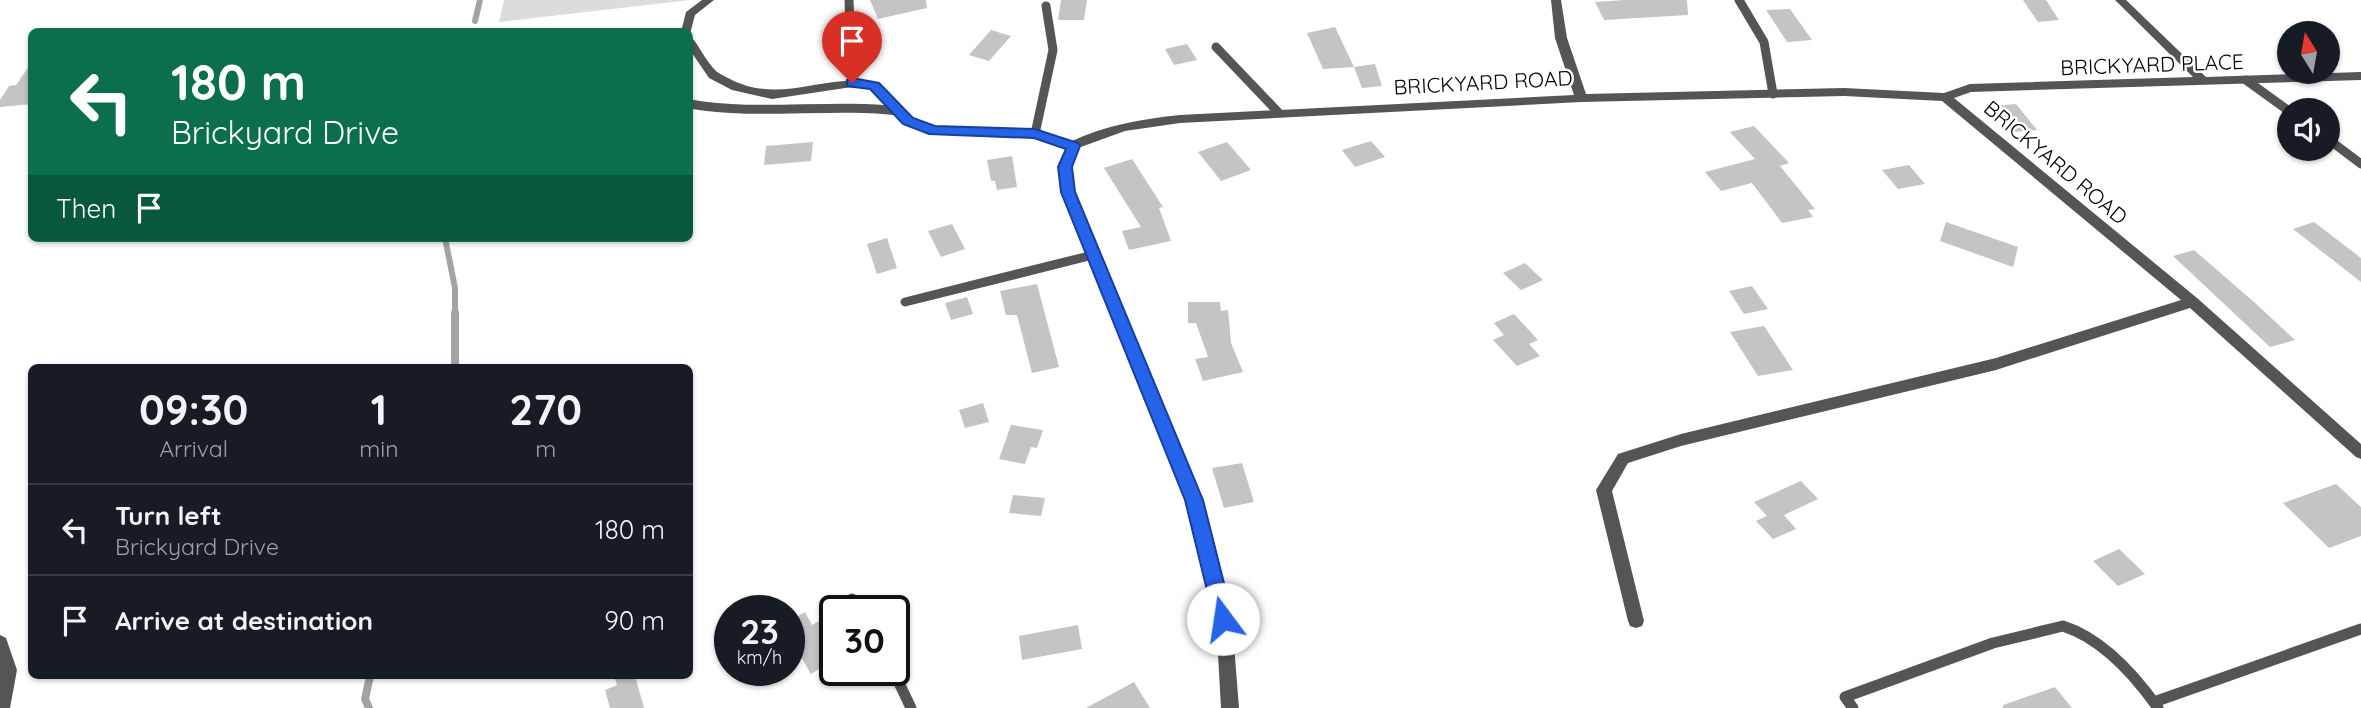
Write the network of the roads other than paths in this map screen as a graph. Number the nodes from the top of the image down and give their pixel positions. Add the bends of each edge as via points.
1 (709, 0) edge
2 (849, 0) edge
3 (1556, 0) edge
4 (1739, 0) edge
5 (2120, 0) edge
6 (1046, 6) dead end
7 (687, 28) edge
8 (693, 46) edge
9 (1216, 47) dead end
10 (2361, 76) edge
11 (2246, 80) junction
12 (2204, 82) junction
13 (852, 83) junction
14 (1773, 94) junction
15 (1945, 97) junction
16 (1581, 98) junction
17 (2277, 102) edge
18 (693, 104) edge
19 (899, 111) junction
20 (1279, 113) junction
21 (1035, 134) junction
22 (1073, 146) junction
23 (2340, 148) edge
24 (2361, 164) edge
25 (1093, 256) junction
26 (905, 302) dead end
27 (2192, 302) junction
28 (2361, 453) edge
29 (1636, 621) dead end
30 (2361, 628) edge
31 (0, 643) edge
32 (901, 686) edge
33 (2156, 705) edge
34 (1, 708) edge
35 (911, 708) edge
36 (1230, 708) edge
37 (1853, 708) edge

1 - 7 street via 690,14
2 - 13 lane
3 - 16 street via 1561,38
4 - 14 lane via 1764,42
5 - 12 street
6 - 21 lane via 1053,50
8 - 13 street via 713,75 736,87 772,95
9 - 20 lane
10 - 11 street, BRICKYARD PLACE
11 - 12 street, BRICKYARD PLACE
11 - 17 lane
12 - 15 street, BRICKYARD PLACE via 1970,88
13 - 19 street via 874,86
14 - 15 street, BRICKYARD ROAD
14 - 16 street, BRICKYARD ROAD
15 - 27 street, BRICKYARD ROAD
16 - 20 street, BRICKYARD ROAD
18 - 19 lane via 732,111 856,106
19 - 21 street via 908,121 934,131
20 - 22 street, BRICKYARD ROAD via 1128,125 1098,132
21 - 22 street
22 - 25 street via 1065,167 1068,192
23 - 24 lane
25 - 26 lane
25 - 36 street via 1194,500 1223,619
27 - 28 street, BRICKYARD ROAD
27 - 29 street via 1996,364 1623,458 1604,490
30 - 33 lane
31 - 34 street via 9,670
32 - 35 lane
33 - 37 lane via 2091,639 2055,625 1845,697

